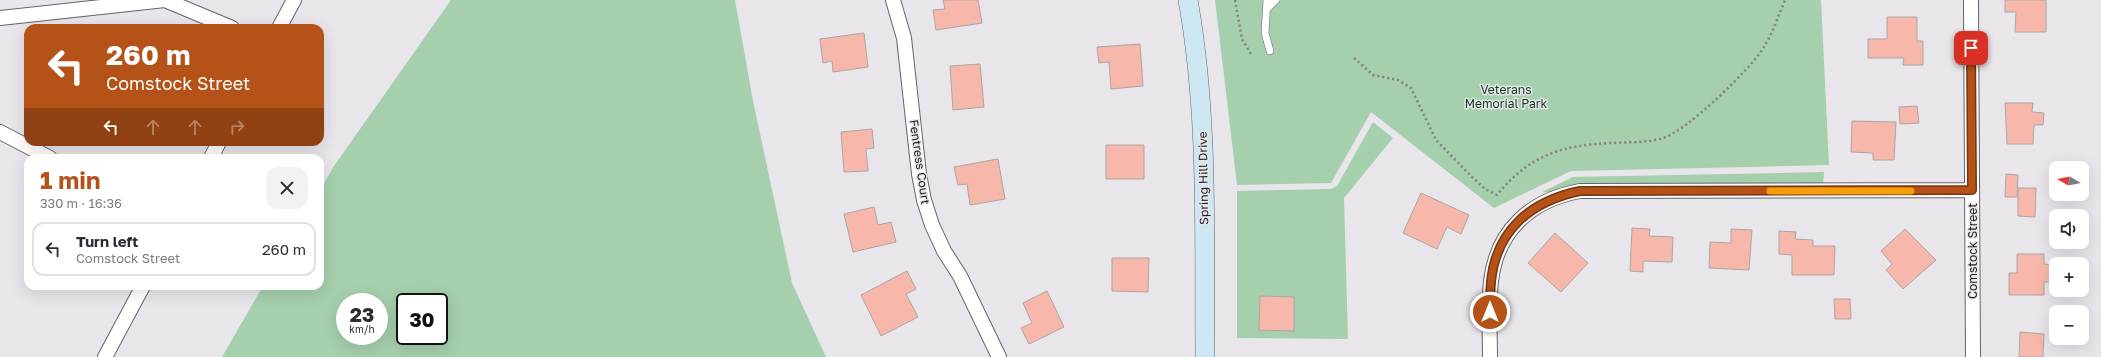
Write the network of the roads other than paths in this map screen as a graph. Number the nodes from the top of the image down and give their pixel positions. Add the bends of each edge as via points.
1 (294, 0) edge
2 (893, 0) edge
3 (1188, 0) edge
4 (1267, 0) edge
5 (1276, 0) edge
6 (1971, 0) edge
7 (1266, 9) junction
8 (0, 18) edge
9 (222, 24) edge
10 (281, 24) edge
11 (1270, 51) dead end
12 (0, 132) edge
13 (24, 144) edge
14 (27, 146) edge
15 (42, 154) edge
16 (1972, 190) junction
17 (141, 290) edge
18 (105, 357) edge
19 (999, 357) edge
20 (1205, 357) edge
21 (1490, 357) edge
22 (1973, 357) edge

1 - 10 street
2 - 19 street, Fentress Court via 904,38 924,200 944,251 960,276
3 - 20 main road, Spring Hill Drive via 1199,80 1203,140
4 - 7 lane
5 - 7 lane
6 - 16 street, Comstock Street
7 - 11 lane via 1265,33
8 - 9 street via 165,0
12 - 13 street
14 - 15 street
16 - 21 street via 1580,191 1563,194 1534,207 1520,219 1500,247 1490,282
16 - 22 street, Comstock Street
17 - 18 street

